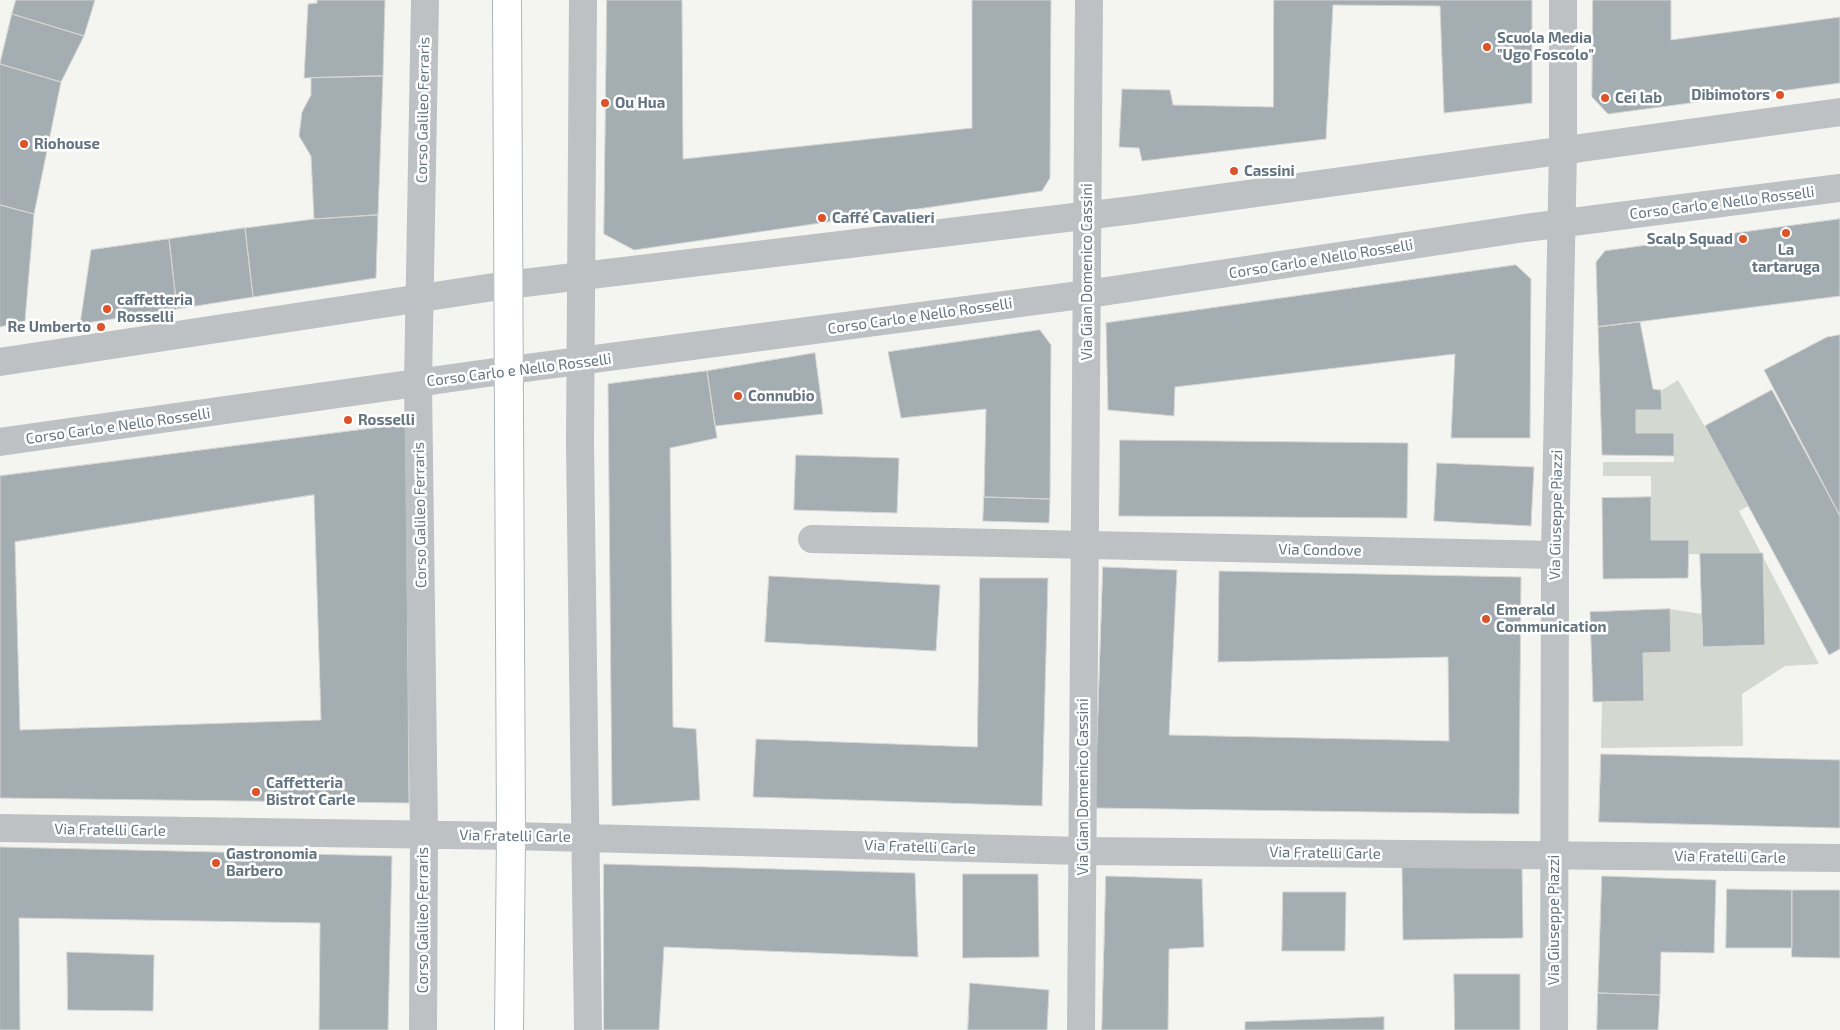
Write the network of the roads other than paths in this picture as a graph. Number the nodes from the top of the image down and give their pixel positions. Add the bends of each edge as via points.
1 (425, 0) edge
2 (508, 0) edge
3 (583, 0) edge
4 (1089, 0) edge
5 (1564, 0) edge
6 (1840, 112) edge
7 (1563, 149) junction
8 (1840, 188) edge
9 (1088, 215) junction
10 (1562, 223) junction
11 (582, 275) junction
12 (507, 285) junction
13 (1088, 294) junction
14 (421, 297) junction
15 (0, 362) edge
16 (582, 362) junction
17 (509, 371) junction
18 (418, 383) junction
19 (0, 442) edge
20 (812, 539) dead end
21 (1085, 545) junction
22 (1554, 555) junction
23 (0, 828) edge
24 (424, 834) junction
25 (512, 836) junction
26 (586, 838) junction
27 (1082, 851) junction
28 (1554, 855) junction
29 (1840, 858) edge
30 (423, 1030) edge
31 (509, 1030) edge
32 (588, 1030) edge
33 (1081, 1030) edge
34 (1554, 1030) edge

1 - 14 street, Corso Galileo Ferraris
2 - 12 main road
3 - 11 street
4 - 9 street, Via Gian Domenico Cassini
5 - 7 street, Via Giuseppe Piazzi
6 - 7 street
7 - 9 street
7 - 10 street, Via Giuseppe Piazzi
8 - 10 street, Corso Carlo e Nello Rosselli
9 - 11 street
9 - 13 street, Via Gian Domenico Cassini
10 - 13 street, Corso Carlo e Nello Rosselli
10 - 22 street, Via Giuseppe Piazzi
11 - 12 street
11 - 16 street
12 - 14 street
12 - 17 main road
13 - 16 street, Corso Carlo e Nello Rosselli
13 - 21 street, Via Gian Domenico Cassini
14 - 15 street
14 - 18 street, Corso Galileo Ferraris
16 - 17 street, Corso Carlo e Nello Rosselli
16 - 26 street via 580,444
17 - 18 street, Corso Carlo e Nello Rosselli
17 - 25 main road
18 - 19 street, Corso Carlo e Nello Rosselli
18 - 24 street, Corso Galileo Ferraris
20 - 21 street
21 - 22 street, Via Condove
21 - 27 street, Via Gian Domenico Cassini
22 - 28 street, Via Giuseppe Piazzi
23 - 24 street, Via Fratelli Carle
24 - 25 street, Via Fratelli Carle
24 - 30 street, Corso Galileo Ferraris
25 - 26 street, Via Fratelli Carle
25 - 31 main road
26 - 27 street, Via Fratelli Carle
26 - 32 street
27 - 28 street, Via Fratelli Carle
27 - 33 street, Via Gian Domenico Cassini
28 - 29 street, Via Fratelli Carle
28 - 34 street, Via Giuseppe Piazzi

